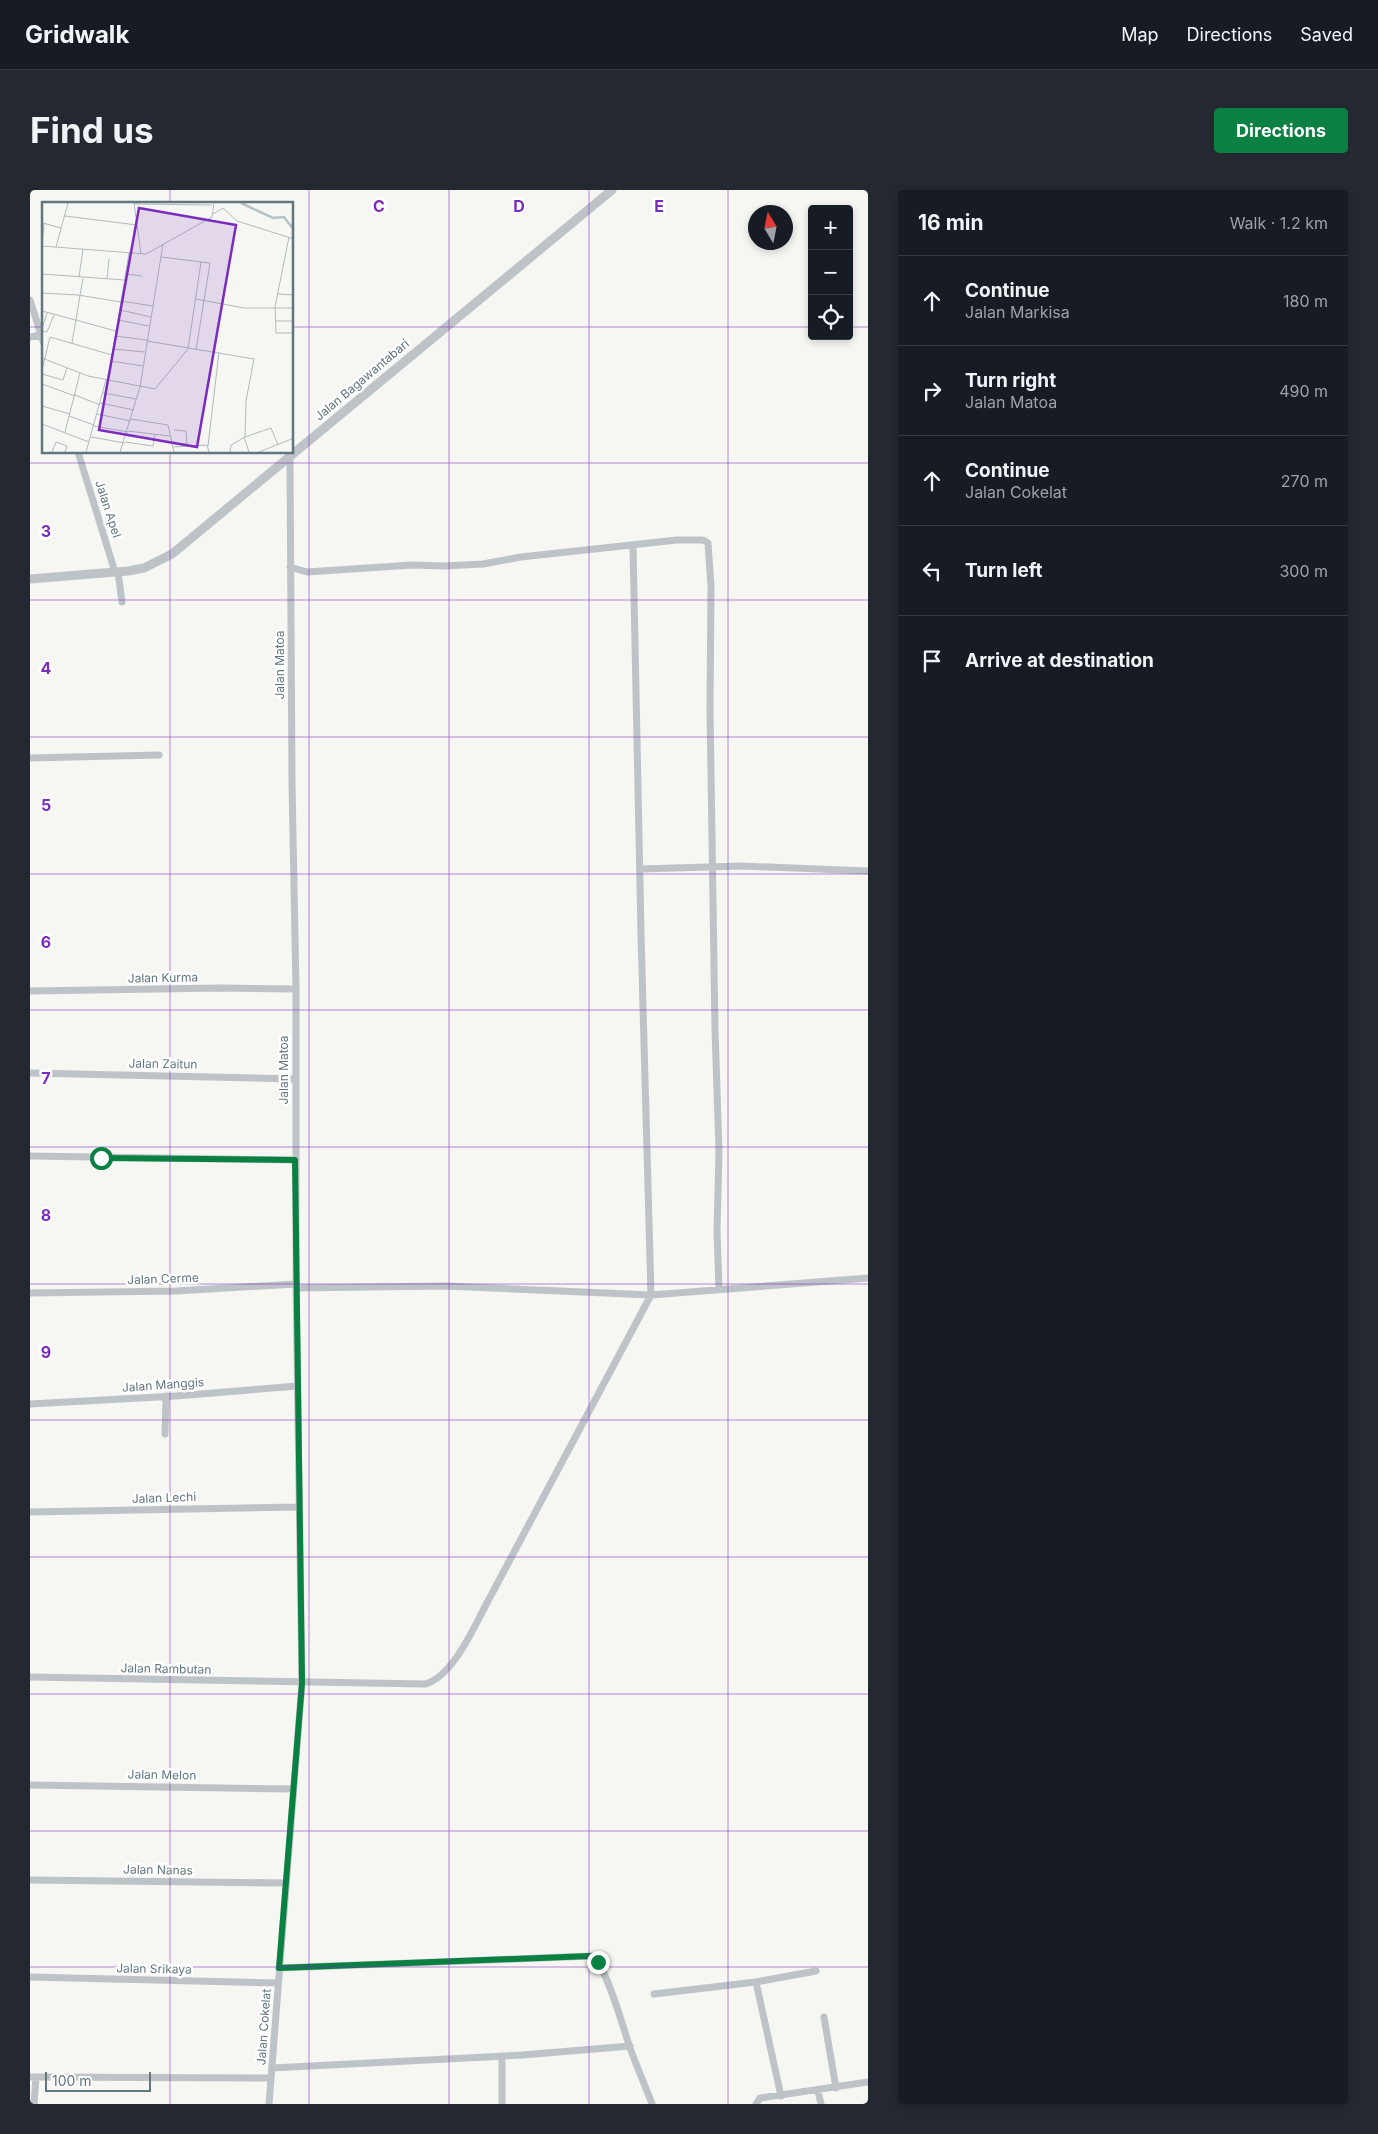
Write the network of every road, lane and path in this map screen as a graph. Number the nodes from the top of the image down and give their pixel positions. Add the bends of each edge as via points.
1 (612, 190) edge
2 (30, 300) edge
3 (41, 336) joint
4 (30, 337) edge
5 (79, 454) edge
6 (294, 454) edge
7 (294, 454) edge
8 (290, 457) junction
9 (633, 545) junction
10 (290, 568) junction
11 (116, 572) junction
12 (30, 578) edge
13 (122, 602) dead end
14 (159, 755) dead end
15 (30, 758) edge
16 (712, 866) junction
17 (640, 869) junction
18 (868, 871) edge
19 (296, 989) junction
20 (30, 991) edge
21 (30, 1073) edge
22 (296, 1079) junction
23 (30, 1156) edge
24 (295, 1160) junction
25 (868, 1278) edge
26 (296, 1286) junction
27 (719, 1289) junction
28 (30, 1293) edge
29 (651, 1295) junction
30 (297, 1386) junction
31 (166, 1396) junction
32 (30, 1404) edge
33 (165, 1434) dead end
34 (299, 1507) junction
35 (30, 1512) edge
36 (30, 1677) edge
37 (302, 1683) junction
38 (30, 1785) edge
39 (293, 1789) junction
40 (30, 1880) edge
41 (286, 1883) junction
42 (279, 1968) junction
43 (816, 1971) dead end
44 (30, 1977) edge
45 (756, 1982) junction
46 (278, 1983) junction
47 (654, 1994) dead end
48 (824, 2017) dead end
49 (630, 2046) junction
50 (502, 2056) junction
51 (272, 2068) junction
52 (33, 2077) edge
53 (271, 2078) junction
54 (868, 2082) edge
55 (836, 2088) junction
56 (818, 2091) junction
57 (781, 2096) junction
58 (34, 2104) edge
59 (269, 2104) edge
60 (502, 2104) edge
61 (652, 2104) edge
62 (756, 2104) edge
63 (821, 2104) edge

1 - 7 street, Jalan Bagawantabari
2 - 3 street
3 - 4 street
5 - 11 street, Jalan Apel
6 - 8 street, Jalan Bagawantabari
8 - 10 street, Jalan Matoa
8 - 11 street, Jalan Bagawantabari via 172,554 144,568
9 - 10 street via 484,564 412,564 307,572
9 - 16 street via 676,540 703,540 708,543
9 - 17 street
10 - 19 street, Jalan Matoa
11 - 12 street, Jalan Bagawantabari
11 - 13 street, Jalan Apel
14 - 15 street
16 - 17 street
16 - 18 street
16 - 27 street
17 - 29 street
19 - 20 street, Jalan Kurma
19 - 22 street, Jalan Matoa
21 - 22 street, Jalan Zaitun
22 - 24 street, Jalan Matoa
23 - 24 street
24 - 26 street, Jalan Matoa
25 - 27 street, Jalan Cerme
26 - 28 street, Jalan Cerme
26 - 29 street, Jalan Cerme via 445,1286
26 - 30 street, Jalan Matoa
27 - 29 street, Jalan Cerme
29 - 37 street, Jalan Rambutan via 488,1601 448,1667 434,1681 426,1684
30 - 31 street, Jalan Manggis
30 - 34 street, Jalan Matoa
31 - 32 street, Jalan Manggis
31 - 33 street
34 - 35 street, Jalan Lechi
34 - 37 street, Jalan Matoa
36 - 37 street, Jalan Rambutan
37 - 39 street, Jalan Cokelat
38 - 39 street, Jalan Melon
39 - 41 street, Jalan Cokelat
40 - 41 street, Jalan Nanas
41 - 42 street, Jalan Cokelat
42 - 46 street, Jalan Cokelat
42 - 49 street via 592,1956 613,1994
43 - 45 street
44 - 46 street, Jalan Srikaya
45 - 47 street
45 - 57 street
46 - 51 street, Jalan Cokelat
48 - 55 street
49 - 50 street
49 - 61 street
50 - 51 street
50 - 60 street
51 - 53 street, Jalan Cokelat
52 - 53 street
52 - 58 street
53 - 59 street, Jalan Cokelat
54 - 55 street
55 - 56 street
56 - 57 street
56 - 63 street
57 - 62 street via 760,2098

